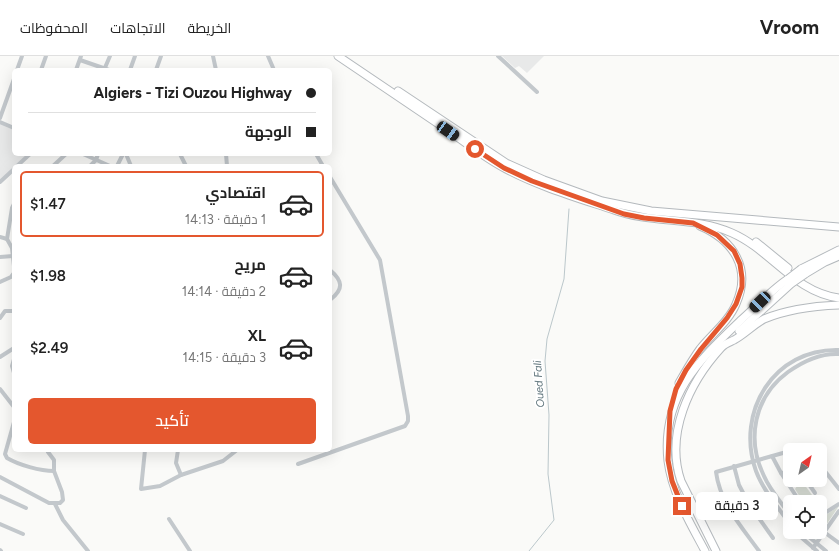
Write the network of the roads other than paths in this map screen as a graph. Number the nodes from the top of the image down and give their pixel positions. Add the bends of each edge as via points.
1 (22, 56) edge
2 (46, 56) edge
3 (110, 56) edge
4 (135, 56) edge
5 (162, 56) edge
6 (213, 56) edge
7 (268, 56) edge
8 (338, 56) edge
9 (347, 56) edge
10 (498, 56) edge
11 (81, 58) edge
12 (18, 68) edge
13 (42, 68) edge
14 (77, 68) edge
15 (104, 68) edge
16 (106, 68) edge
17 (131, 68) edge
18 (157, 68) edge
19 (216, 68) edge
20 (273, 68) edge
21 (12, 85) edge
22 (537, 92) dead end
23 (0, 118) edge
24 (0, 122) edge
25 (12, 127) edge
26 (28, 156) edge
27 (64, 156) edge
28 (87, 156) edge
29 (97, 156) edge
30 (96, 160) junction
31 (19, 164) edge
32 (55, 164) edge
33 (92, 164) edge
34 (105, 164) edge
35 (12, 171) edge
36 (332, 180) edge
37 (0, 182) edge
38 (616, 205) junction
39 (12, 208) edge
40 (693, 223) junction
41 (839, 227) edge
42 (0, 237) edge
43 (7, 239) junction
44 (12, 247) edge
45 (839, 250) edge
46 (12, 256) edge
47 (839, 256) edge
48 (0, 257) edge
49 (332, 272) edge
50 (803, 272) junction
51 (12, 276) edge
52 (790, 281) junction
53 (0, 282) edge
54 (839, 293) edge
55 (332, 298) edge
56 (839, 298) edge
57 (839, 305) edge
58 (12, 311) edge
59 (0, 318) edge
60 (722, 346) junction
61 (12, 349) edge
62 (839, 350) edge
63 (839, 354) edge
64 (0, 357) edge
65 (0, 389) edge
66 (12, 404) edge
67 (669, 427) junction
68 (12, 429) edge
69 (48, 452) dead end
70 (144, 452) edge
71 (178, 452) edge
72 (234, 452) edge
73 (331, 452) edge
74 (332, 452) edge
75 (783, 453) edge
76 (772, 456) junction
77 (755, 461) junction
78 (298, 464) dead end
79 (734, 466) junction
80 (54, 472) junction
81 (781, 473) joint
82 (827, 474) edge
83 (181, 475) junction
84 (0, 477) edge
85 (811, 487) edge
86 (839, 489) edge
87 (815, 493) dead end
88 (795, 495) edge
89 (0, 496) edge
90 (55, 504) junction
91 (750, 504) junction
92 (839, 504) edge
93 (783, 505) edge
94 (26, 508) dead end
95 (839, 511) edge
96 (827, 512) edge
97 (783, 514) edge
98 (734, 516) junction
99 (169, 519) dead end
100 (0, 524) edge
101 (827, 528) edge
102 (23, 534) dead end
103 (827, 534) edge
104 (773, 538) dead end
105 (804, 539) edge
106 (808, 539) edge
107 (820, 539) edge
108 (839, 543) edge
109 (815, 548) edge
110 (88, 551) edge
111 (190, 551) edge
112 (705, 551) edge
113 (716, 551) edge
114 (759, 551) edge
115 (826, 551) edge

1 - 12 street
2 - 13 street
3 - 16 street
4 - 17 street
5 - 18 street
6 - 19 street
7 - 20 street
8 - 40 highway via 488,158 517,174 624,214
9 - 38 highway via 506,163 544,180
10 - 22 street
11 - 14 street
11 - 15 street
21 - 23 street
24 - 25 street
26 - 31 street
27 - 32 street
28 - 30 street
29 - 30 street
30 - 33 street
30 - 34 street
35 - 37 street
36 - 74 street via 380,260 408,421 404,426
38 - 41 highway via 651,211
38 - 54 highway via 630,210 706,221 727,227 755,241 803,281
39 - 43 street
40 - 56 highway via 714,226 743,238 801,284 824,295
40 - 67 highway via 717,235 731,247 740,264 742,287 732,311 696,355 679,383 670,411
42 - 43 street
43 - 44 street
45 - 50 highway
46 - 48 street
47 - 50 highway
49 - 55 street via 339,278 341,286
50 - 52 highway, bridge
51 - 53 street
52 - 60 highway
52 - 67 highway via 774,290 717,343 690,373 678,397
57 - 60 highway via 774,315
58 - 59 street via 5,310
60 - 113 highway via 688,395 676,434 675,456 681,481
61 - 64 street
62 - 77 street via 817,352 797,360 780,370 764,388 751,418 750,437
63 - 77 street via 818,357 798,366 780,378 768,392 760,406 755,424
65 - 66 street
67 - 112 highway via 668,460 671,477 682,506
68 - 80 street via 5,454 7,458
69 - 80 street via 54,460
70 - 83 street via 141,489 160,486
71 - 83 street via 176,464
72 - 83 street via 223,461
73 - 78 street
75 - 76 street
76 - 77 street
76 - 81 street
77 - 79 street
77 - 93 street
77 - 97 street via 760,479
79 - 91 street via 739,485
79 - 98 street via 716,472 721,493
80 - 90 street via 63,498 60,503
81 - 88 street
82 - 86 street
84 - 90 street
85 - 87 street
89 - 94 street
90 - 110 street via 63,520
91 - 98 street
91 - 104 street
92 - 96 street
95 - 101 street
98 - 114 street
99 - 111 street
100 - 102 street
103 - 108 street
105 - 109 street
106 - 109 street
107 - 109 street
109 - 115 street

